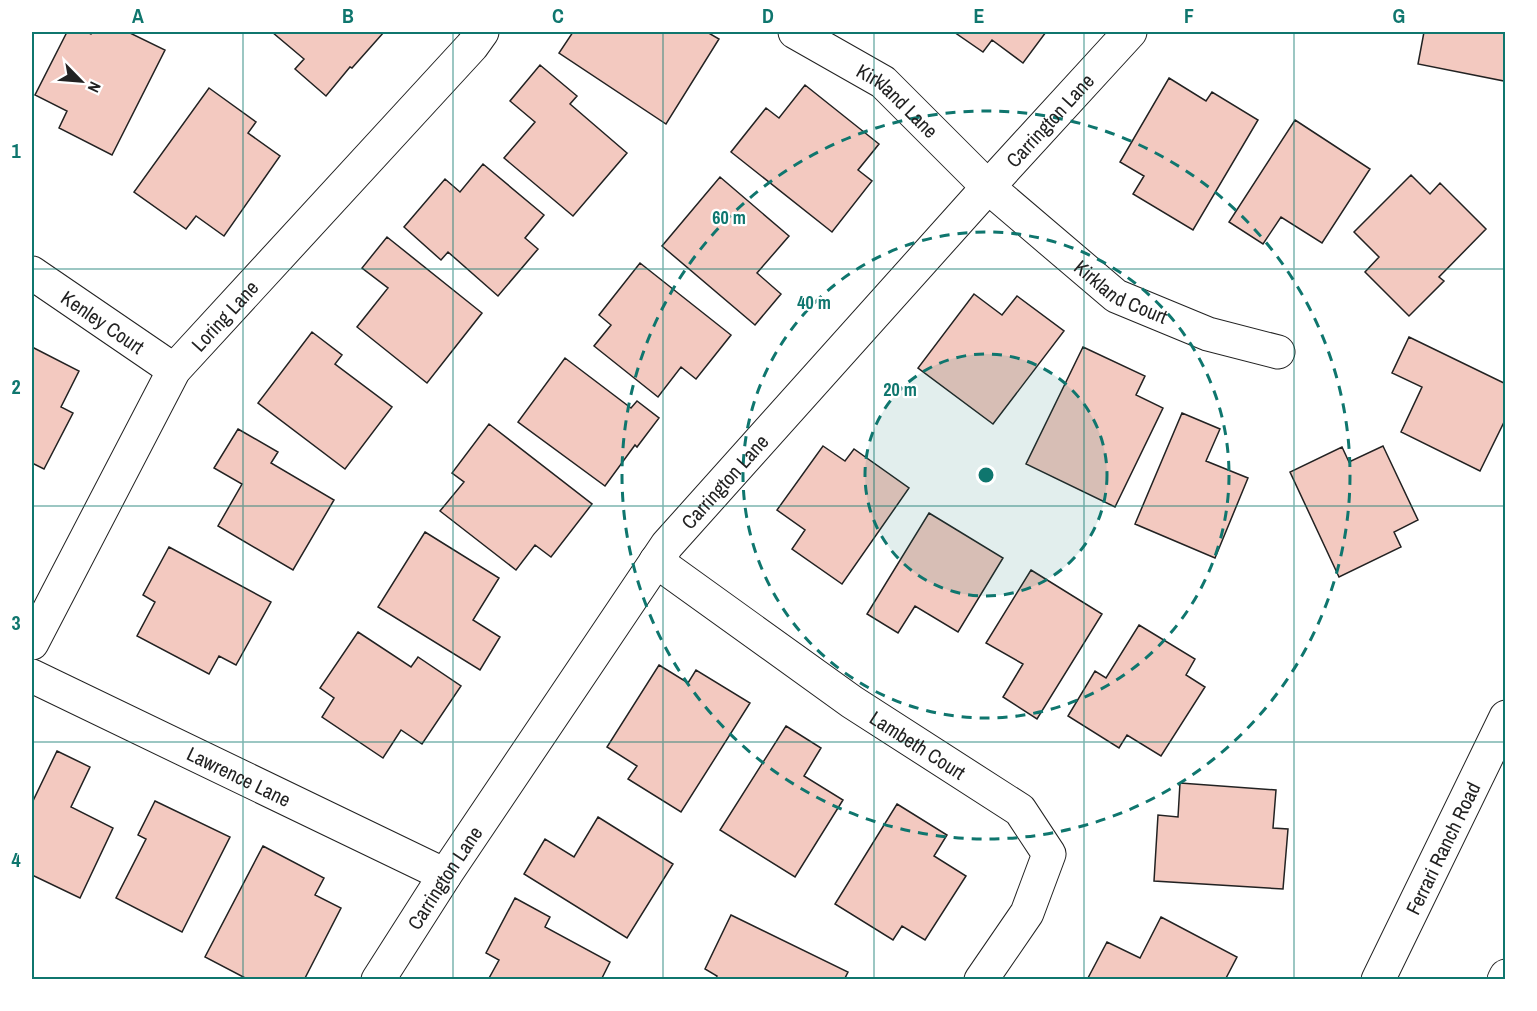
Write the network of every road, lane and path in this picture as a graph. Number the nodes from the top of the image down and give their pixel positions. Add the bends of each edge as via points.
1 (482, 32) edge
2 (795, 32) edge
3 (1130, 32) edge
4 (988, 187) junction
5 (32, 273) edge
6 (1278, 352) dead end
7 (174, 370) junction
8 (656, 561) junction
9 (32, 643) edge
10 (32, 676) edge
11 (1506, 717) edge
12 (445, 875) junction
13 (378, 980) edge
14 (981, 980) edge
15 (1378, 980) edge

1 - 7 street, Loring Lane
2 - 4 street, Kirkland Lane via 883,82
3 - 4 street, Carrington Lane
4 - 6 street, Kirkland Court via 1116,296 1208,334
4 - 8 street, Carrington Lane
5 - 7 street, Kenley Court
7 - 9 street, Loring Lane
8 - 12 street, Carrington Lane
8 - 14 street, Lambeth Court via 852,702 1020,810 1049,854 1027,913
10 - 12 street, Lawrence Lane
11 - 15 street, Ferrari Ranch Road
12 - 13 street, Carrington Lane

